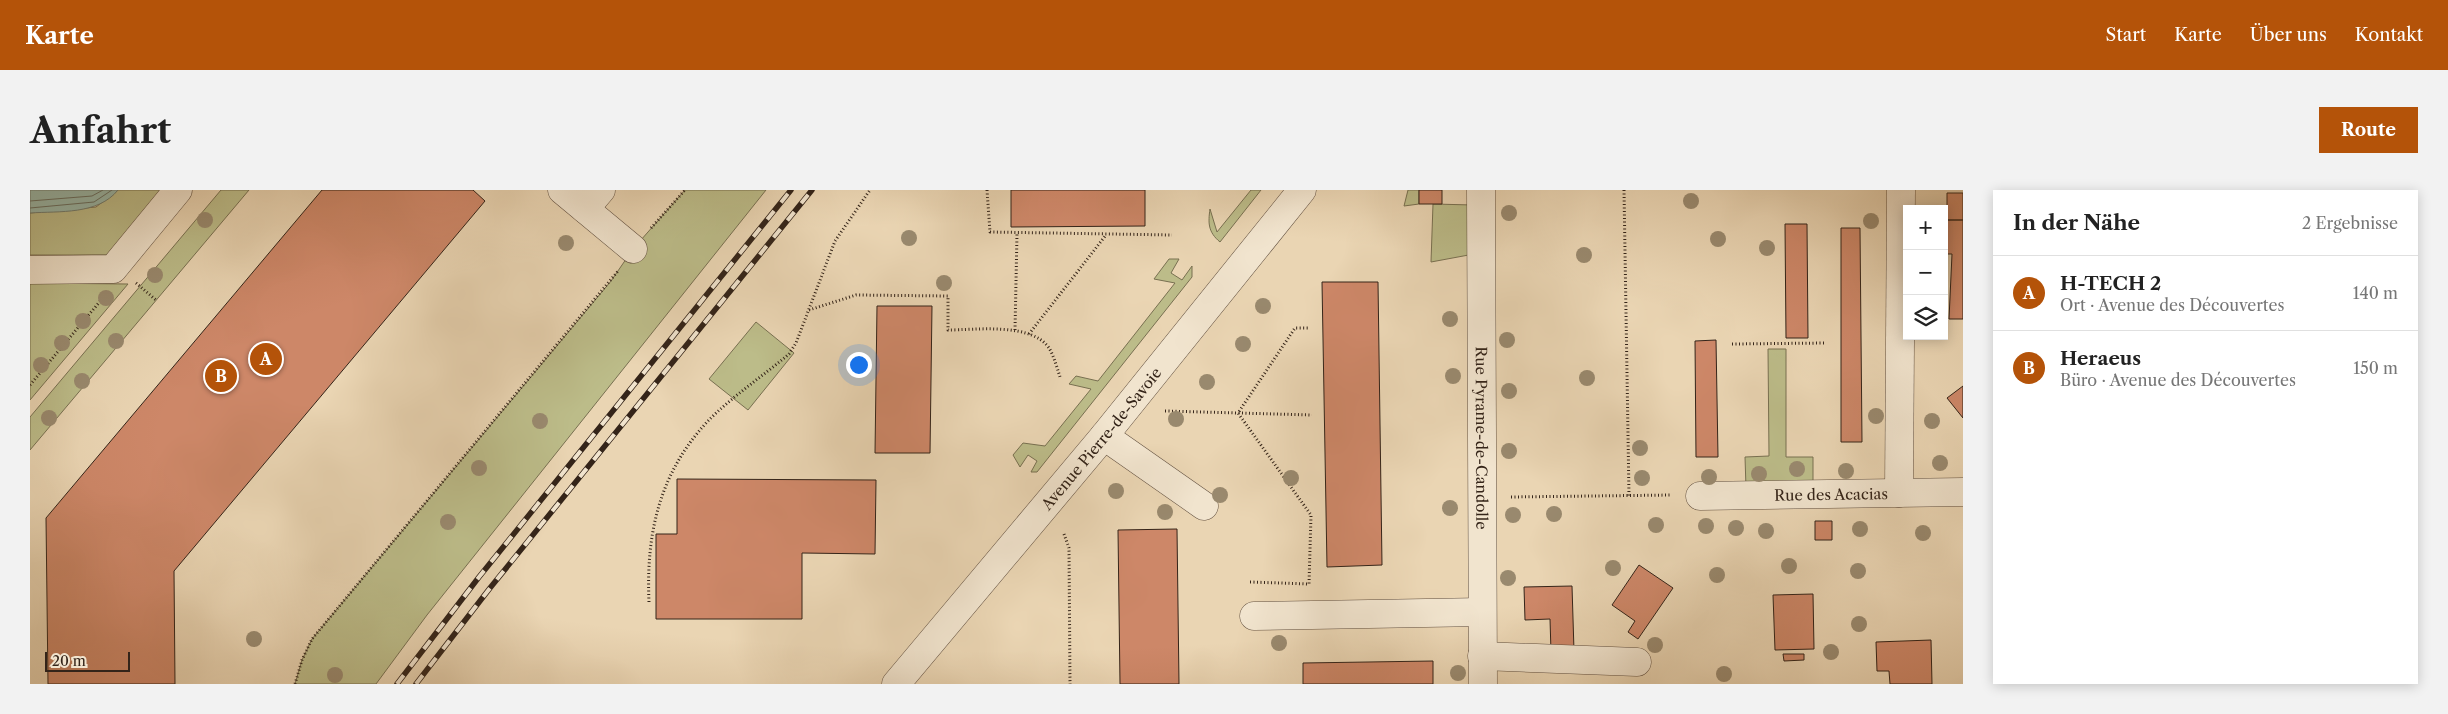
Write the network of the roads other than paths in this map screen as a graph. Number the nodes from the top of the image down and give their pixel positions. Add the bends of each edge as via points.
1 (178, 190) edge
2 (562, 190) edge
3 (1302, 190) edge
4 (1481, 190) edge
5 (1901, 190) edge
6 (593, 200) edge
7 (633, 249) road end
8 (30, 270) edge
9 (1104, 436) junction
10 (1963, 492) edge
11 (1899, 493) junction
12 (1700, 496) road end
13 (1204, 506) dead end
14 (1482, 612) junction
15 (1254, 616) dead end
16 (1482, 656) junction
17 (1636, 662) dead end
18 (896, 684) edge
19 (1483, 684) edge

1 - 8 street via 113,269
2 - 6 street
3 - 9 street, Avenue Pierre-de-Savoie
4 - 14 street, Rue Pyrame-de-Candolle
5 - 11 street
6 - 7 street
9 - 13 street
9 - 18 street, Avenue Pierre-de-Savoie
10 - 11 street, Rue des Acacias
11 - 12 street, Rue des Acacias
14 - 15 street
14 - 16 street, Rue Pyrame-de-Candolle
16 - 17 street
16 - 19 street, Rue Pyrame-de-Candolle

